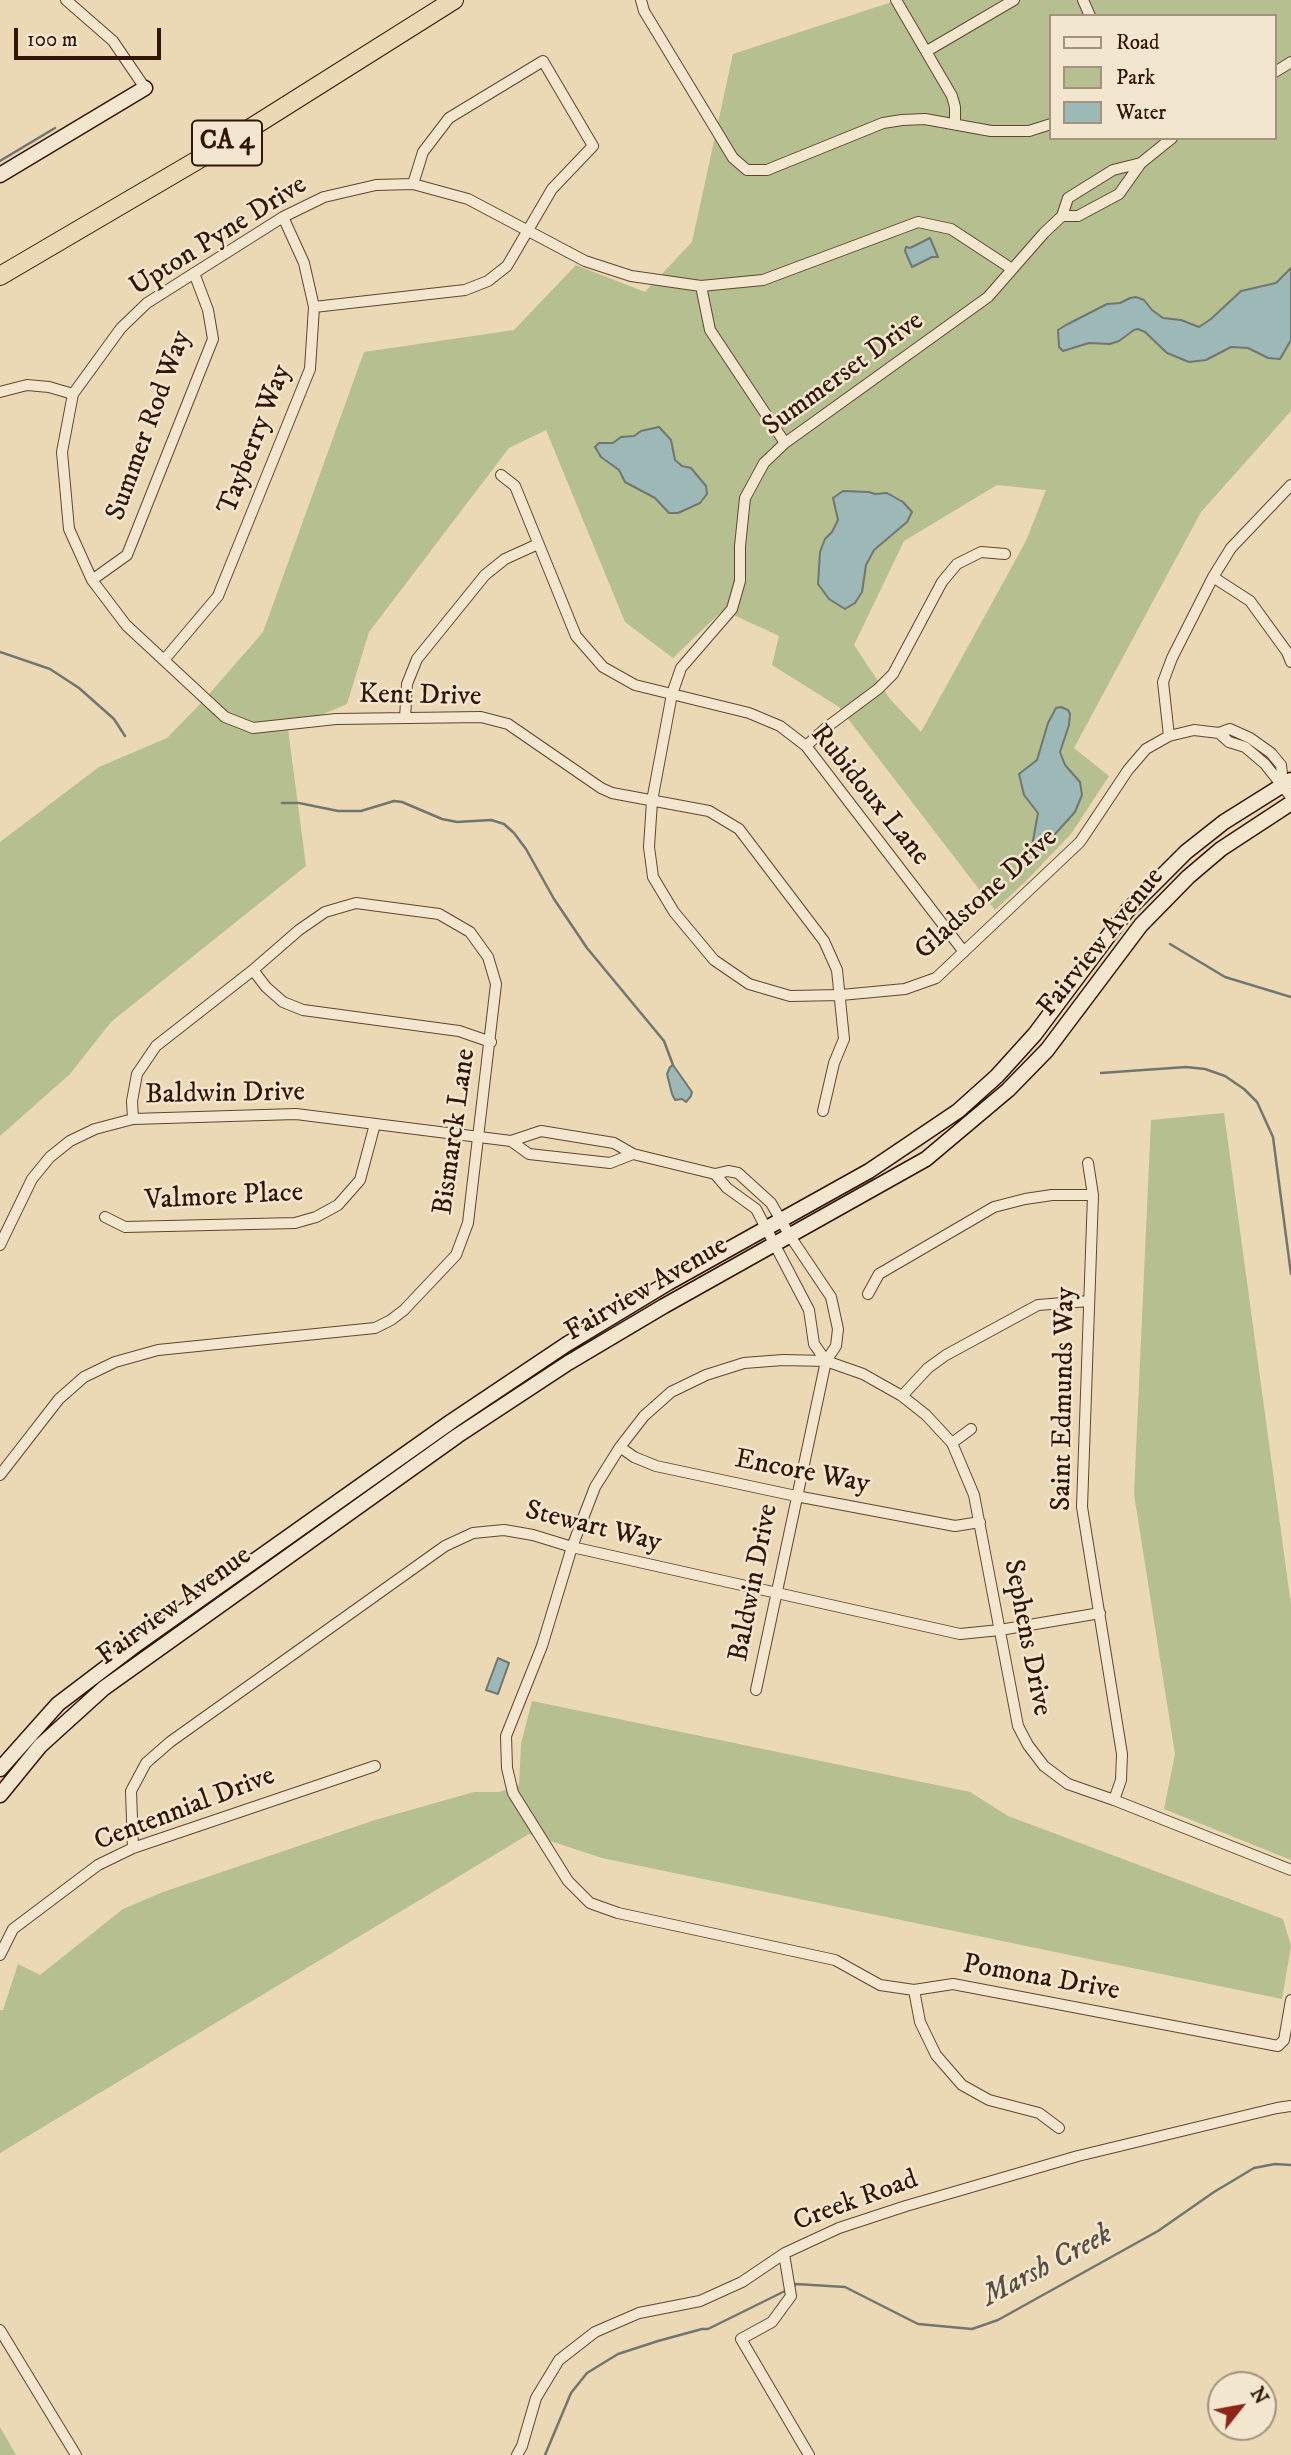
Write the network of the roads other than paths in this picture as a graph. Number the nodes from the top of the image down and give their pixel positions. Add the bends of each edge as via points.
1 (66, 0) edge
2 (641, 0) edge
3 (896, 0) edge
4 (1014, 0) edge
5 (448, 1) edge
6 (927, 51) junction
7 (145, 88) joint
8 (955, 123) junction
9 (1050, 124) edge
10 (1170, 140) edge
11 (1141, 163) junction
12 (0, 175) edge
13 (413, 184) junction
14 (1062, 216) junction
15 (283, 217) junction
16 (528, 233) junction
17 (1012, 269) junction
18 (194, 273) junction
19 (0, 274) edge
20 (701, 286) junction
21 (314, 307) junction
22 (0, 392) edge
23 (73, 394) junction
24 (785, 443) junction
25 (501, 475) dead end
26 (1290, 489) edge
27 (538, 544) junction
28 (1005, 554) dead end
29 (1213, 577) junction
30 (92, 579) junction
31 (164, 660) junction
32 (1291, 662) edge
33 (673, 694) junction
34 (405, 718) junction
35 (1169, 736) junction
36 (806, 746) junction
37 (1288, 787) edge
38 (652, 801) junction
39 (1291, 803) edge
40 (964, 953) junction
41 (253, 970) junction
42 (841, 995) junction
43 (491, 1042) junction
44 (823, 1111) dead end
45 (133, 1119) junction
46 (375, 1124) junction
47 (479, 1137) junction
48 (511, 1141) junction
49 (633, 1154) junction
50 (1088, 1163) dead end
51 (715, 1174) junction
52 (1093, 1195) junction
53 (105, 1217) dead end
54 (781, 1220) junction
55 (765, 1229) junction
56 (790, 1237) junction
57 (0, 1245) edge
58 (775, 1245) junction
59 (867, 1294) dead end
60 (1089, 1301) junction
61 (826, 1361) junction
62 (902, 1396) junction
63 (971, 1429) dead end
64 (951, 1443) junction
65 (620, 1447) junction
66 (0, 1475) edge
67 (796, 1496) junction
68 (980, 1521) junction
69 (572, 1548) junction
70 (777, 1593) junction
71 (1100, 1613) junction
72 (1000, 1630) junction
73 (756, 1690) dead end
74 (375, 1766) dead end
75 (0, 1769) edge
76 (0, 1795) edge
77 (1114, 1800) junction
78 (133, 1848) junction
79 (1291, 1870) edge
80 (590, 1903) joint
81 (0, 1955) edge
82 (914, 1990) junction
83 (1291, 2000) edge
84 (1291, 2106) edge
85 (1059, 2128) dead end
86 (784, 2253) junction
87 (0, 2330) edge
88 (76, 2455) edge
89 (517, 2455) edge
90 (809, 2455) edge

1 - 7 street via 113,41
2 - 8 street via 733,158 747,170 767,170 883,123 925,119
3 - 6 street
4 - 6 street
5 - 19 highway, CA 4 via 230,141
6 - 8 street via 952,96
7 - 12 street
8 - 9 street via 991,131 1029,131
10 - 11 street, Summerset Drive
11 - 14 street, Summerset Drive via 1119,194 1078,216
11 - 14 street, Summerset Drive via 1113,170 1068,198
13 - 15 street, Upton Pyne Drive via 376,185 324,197
13 - 16 street, Upton Pyne Drive via 468,199
13 - 16 street via 423,152 450,118 543,61 593,146 552,189
14 - 17 street, Summerset Drive
15 - 18 street, Upton Pyne Drive
15 - 21 street, Tayberry Way via 304,263
16 - 20 street, Upton Pyne Drive via 585,261 631,276
16 - 21 street via 507,266 488,281 465,290
17 - 20 street, Upton Pyne Drive via 951,229 918,222 763,280
17 - 24 street, Summerset Drive via 988,297
18 - 23 street, Upton Pyne Drive via 146,303 121,328
18 - 30 street, Summer Rod Way via 213,339 127,555
20 - 24 street via 710,330
21 - 31 street, Tayberry Way via 310,369 218,596
22 - 23 street via 27,386
23 - 30 street, Kent Drive via 62,453 69,529
24 - 33 street, Summerset Drive via 764,463 745,498 740,580 732,609 681,668
25 - 27 street, Rubidoux Lane via 515,486
26 - 29 street via 1231,548
27 - 33 street, Rubidoux Lane via 576,636 603,667 635,685
27 - 34 street via 505,559 485,575 417,659 407,684
28 - 36 street via 981,552 957,564 942,582 893,674
29 - 32 street via 1251,601
29 - 35 street via 1163,682
30 - 31 street, Kent Drive via 126,625
31 - 34 street, Kent Drive via 225,717 253,728 336,719
33 - 36 street, Rubidoux Lane via 749,713 780,726
33 - 38 street, Summerset Drive
34 - 38 street, Kent Drive via 481,717 508,724 601,788
35 - 37 street, Gladstone Drive via 1194,730 1219,733 1229,742 1247,742 1271,753 1281,765
35 - 40 street, Gladstone Drive via 1146,749 1080,842
36 - 40 street, Rubidoux Lane
37 - 54 street, Fairview Avenue via 1224,822 1176,862 1127,911 1035,1034 958,1111 869,1171
38 - 42 street, Kent Drive via 709,811 739,828 824,941 837,970
38 - 42 street, Gladstone Drive via 649,847 653,877 713,960 749,984 790,996
39 - 56 street, Fairview Avenue via 1220,849 1188,877 1141,925 1047,1050 1008,1090 926,1159
40 - 42 street, Gladstone Drive via 936,978 905,989
41 - 43 street via 283,1002 303,1010 459,1031
41 - 43 street, Bismarck Lane via 325,912 356,903 439,914 470,932 488,957 496,984
41 - 45 street, Bismarck Lane via 156,1046 137,1074
42 - 44 street, Kent Drive via 844,1039
43 - 47 street, Bismarck Lane
45 - 46 street, Baldwin Drive via 296,1114
45 - 57 street, Baldwin Drive via 94,1129 50,1157 32,1179
46 - 47 street, Baldwin Drive
46 - 53 street, Valmore Place via 360,1180 338,1205 316,1217 295,1223 125,1227
47 - 48 street, Baldwin Drive
47 - 66 street, Bismarck Lane via 468,1223 456,1255 391,1320 374,1328 158,1350 114,1362 84,1377 59,1399
48 - 49 street, Baldwin Drive via 541,1131 614,1143
48 - 49 street, Baldwin Drive via 529,1154 610,1163
49 - 51 street, Baldwin Drive
50 - 52 street, Saint Edmunds Way
51 - 54 street, Baldwin Drive via 738,1173 771,1203
51 - 55 street, Baldwin Drive via 756,1209
52 - 59 street via 1052,1195 994,1207 879,1274
52 - 60 street, Saint Edmunds Way
54 - 55 street, Fairview Avenue
54 - 56 street, Baldwin Drive
55 - 58 street, Baldwin Drive
55 - 75 street, Fairview Avenue via 567,1344 347,1494 58,1704
56 - 58 street, Fairview Avenue
56 - 61 street, Baldwin Drive via 831,1297 838,1329 836,1346
58 - 61 street, Baldwin Drive via 809,1310 814,1344
58 - 76 street, Fairview Avenue via 568,1363 457,1436 104,1688 40,1746
60 - 62 street via 1038,1305 946,1355
60 - 71 street, Saint Edmunds Way via 1082,1507
61 - 62 street, Sephens Drive via 863,1374
61 - 65 street, Sephens Drive via 744,1363 706,1375 671,1392
61 - 67 street, Baldwin Drive
62 - 64 street, Sephens Drive
63 - 64 street
64 - 68 street, Sephens Drive
65 - 67 street, Encore Way via 656,1466
65 - 69 street, Sephens Drive via 595,1487
67 - 68 street, Encore Way via 955,1526
67 - 70 street, Baldwin Drive
68 - 72 street, Sephens Drive
69 - 70 street, Stewart Way
69 - 78 street, Stewart Way via 504,1530 473,1533 445,1546 146,1763 131,1791
69 - 80 street, Sephens Drive via 542,1646 506,1736 507,1768 513,1793 568,1881
70 - 72 street, Stewart Way via 960,1634
70 - 73 street, Baldwin Drive
71 - 72 street, Stewart Way
71 - 77 street, Saint Edmunds Way via 1122,1754
72 - 77 street, Sephens Drive via 1018,1726 1028,1745 1044,1766 1068,1784
74 - 78 street, Centennial Drive
77 - 79 street, Sephens Drive
78 - 81 street, Centennial Drive via 98,1865 41,1905 13,1929
80 - 82 street, Pomona Drive via 835,1960 880,1985
82 - 83 street, Pomona Drive via 953,1984 1278,2046 1284,2040
82 - 85 street via 920,2022 936,2055 962,2085 989,2100 1039,2113
84 - 86 street, Creek Road via 1078,2155 839,2228
86 - 89 street, Creek Road via 742,2282 700,2301 639,2313 595,2332 559,2360 536,2398
86 - 90 street via 791,2296 772,2322 741,2339
87 - 88 street

